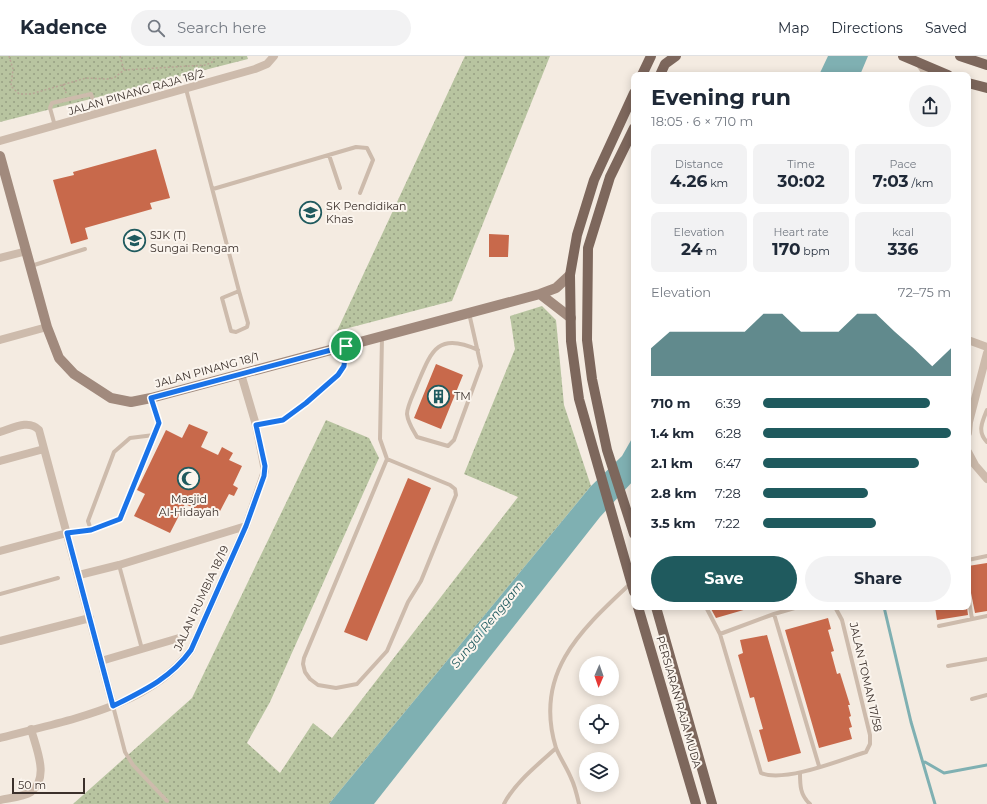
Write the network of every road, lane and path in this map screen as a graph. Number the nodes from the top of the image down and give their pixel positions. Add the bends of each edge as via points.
1 (9, 56) edge
2 (120, 56) edge
3 (214, 56) edge
4 (274, 56) edge
5 (651, 56) edge
6 (676, 56) edge
7 (960, 56) edge
8 (905, 57) edge
9 (920, 64) junction
10 (987, 65) edge
11 (124, 70) junction
12 (643, 72) edge
13 (661, 72) edge
14 (925, 72) edge
15 (940, 72) edge
16 (63, 84) junction
17 (971, 84) edge
18 (987, 88) edge
19 (186, 89) junction
20 (67, 99) junction
21 (631, 100) edge
22 (98, 114) junction
23 (55, 126) junction
24 (631, 134) edge
25 (0, 141) edge
26 (329, 155) junction
27 (0, 156) edge
28 (340, 188) dead end
29 (212, 189) junction
30 (360, 193) dead end
31 (85, 249) dead end
32 (27, 251) junction
33 (0, 258) edge
34 (31, 266) junction
35 (570, 275) junction
36 (239, 290) junction
37 (540, 294) junction
38 (468, 313) junction
39 (571, 318) junction
40 (47, 327) junction
41 (382, 336) junction
42 (0, 340) edge
43 (971, 341) edge
44 (346, 346) junction
45 (987, 347) edge
46 (478, 350) junction
47 (987, 354) edge
48 (241, 374) junction
49 (151, 398) junction
50 (987, 410) edge
51 (971, 414) edge
52 (256, 425) junction
53 (0, 432) edge
54 (154, 435) junction
55 (987, 442) edge
56 (44, 449) junction
57 (971, 458) edge
58 (387, 459) junction
59 (0, 461) edge
60 (987, 479) edge
61 (631, 525) edge
62 (246, 526) junction
63 (91, 530) junction
64 (67, 533) junction
65 (0, 551) edge
66 (987, 556) edge
67 (971, 559) edge
68 (119, 565) junction
69 (78, 576) junction
70 (58, 578) dead end
71 (631, 578) edge
72 (631, 587) edge
73 (0, 594) edge
74 (639, 610) edge
75 (657, 610) edge
76 (708, 610) edge
77 (788, 610) edge
78 (837, 610) edge
79 (971, 610) edge
80 (774, 614) junction
81 (987, 616) edge
82 (90, 618) junction
83 (972, 619) junction
84 (939, 626) dead end
85 (720, 634) junction
86 (179, 638) dead end
87 (0, 641) edge
88 (142, 649) junction
89 (987, 659) edge
90 (101, 661) junction
91 (948, 666) dead end
92 (987, 695) edge
93 (972, 698) dead end
94 (113, 706) junction
95 (31, 729) junction
96 (0, 738) edge
97 (556, 748) junction
98 (819, 766) junction
99 (800, 772) junction
100 (0, 800) edge
101 (167, 801) dead end
102 (504, 804) edge
103 (579, 804) edge
104 (696, 804) edge
105 (712, 804) edge
106 (810, 804) edge

1 - 16 path via 13,69 11,86 19,94 31,94
2 - 11 path
3 - 11 path via 214,61 206,65
4 - 19 street, JALAN PINANG RAJA 18/2 via 267,64 255,69
5 - 12 main road
6 - 13 main road via 665,64
7 - 10 main road
8 - 9 main road
9 - 14 street
9 - 15 main road
11 - 16 path via 114,78 86,78
16 - 20 path
17 - 18 main road
19 - 22 street, JALAN PINANG RAJA 18/2
19 - 29 lane
20 - 22 lane via 91,94
20 - 23 lane via 50,105
21 - 35 main road via 594,180 577,235
22 - 23 street, JALAN PINANG RAJA 18/2
23 - 25 street, JALAN PINANG RAJA 18/2
24 - 61 main road via 610,177 588,248 587,340 592,379 607,450
26 - 28 lane
26 - 29 lane
26 - 30 lane via 356,147 367,148 372,160
27 - 32 street, JALAN PINANG 18/1
29 - 36 lane
31 - 34 lane
32 - 33 street
32 - 34 street, JALAN PINANG 18/1
34 - 40 street, JALAN PINANG 18/1
35 - 37 street, JALAN PINANG 18/1 via 556,288
35 - 39 main road
36 - 36 lane via 248,323 246,328 236,332 231,331 222,298
37 - 38 street, JALAN PINANG 18/1
37 - 39 street
38 - 41 street, JALAN PINANG 18/1
38 - 46 lane
39 - 71 main road via 574,370 579,399
40 - 42 street
40 - 49 street, JALAN PINANG 18/1 via 59,358 74,374 111,398 131,402
41 - 44 street, JALAN PINANG 18/1
41 - 58 lane via 380,439
43 - 45 street
44 - 48 street, JALAN PINANG 18/1
44 - 52 lane via 344,366 333,380 283,420
46 - 46 lane via 481,366 454,440 448,446 417,437 407,412 429,356 436,348 457,342
47 - 51 street
48 - 49 street, JALAN PINANG 18/1
48 - 52 street, JALAN RUMBIA 18/19
49 - 54 lane via 159,423
50 - 55 lane via 981,425 981,435
52 - 62 street, JALAN RUMBIA 18/19 via 265,472
53 - 56 street via 30,424 40,430
54 - 63 lane via 120,519
54 - 63 lane via 130,438 114,452 88,521
56 - 59 street
56 - 64 street
57 - 60 street
58 - 58 lane via 304,658 305,672 318,685 336,688 357,684 387,651 408,602 421,581 456,495 455,489 450,485
62 - 68 street
62 - 94 street, JALAN RUMBIA 18/19 via 191,650 184,660 151,687
63 - 64 lane
64 - 65 street
64 - 69 street
66 - 67 lane
68 - 69 street
68 - 88 lane
69 - 82 street
70 - 73 lane
72 - 97 lane via 591,621 575,640 559,668 552,690 550,714
74 - 104 main road, PERSIARAN RAJA MUDA
75 - 105 main road, PERSIARAN RAJA MUDA
76 - 85 lane
77 - 80 lane
78 - 98 lane, JALAN TOMAN 17/58 via 842,620 870,744 866,752
79 - 83 lane
80 - 85 lane
80 - 98 lane
81 - 83 lane
82 - 87 street
82 - 90 street
83 - 84 lane
85 - 99 lane via 761,773 774,776
86 - 88 street
88 - 90 street
89 - 91 lane
90 - 94 street
92 - 93 lane
94 - 95 street, JALAN RUMBIA 18/19
94 - 101 lane via 125,752 133,766
95 - 96 street, JALAN RUMBIA 18/19
95 - 100 street via 41,769 39,781 30,792
97 - 102 lane via 507,797
97 - 103 lane via 572,779
98 - 99 lane
99 - 106 lane via 803,798

